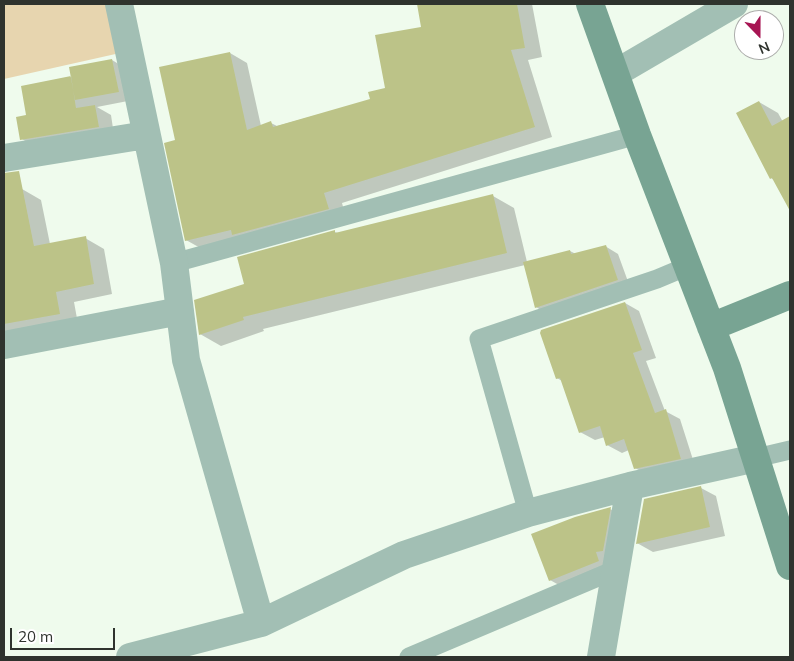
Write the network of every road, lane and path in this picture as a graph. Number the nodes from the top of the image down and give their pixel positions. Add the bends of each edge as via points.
1 (119, 4) edge
2 (590, 4) edge
3 (734, 4) edge
4 (616, 73) junction
5 (146, 135) junction
6 (637, 135) junction
7 (4, 158) edge
8 (174, 263) junction
9 (688, 266) junction
10 (790, 295) edge
11 (180, 311) junction
12 (711, 327) junction
13 (4, 345) edge
14 (790, 450) edge
15 (756, 458) junction
16 (630, 486) junction
17 (528, 513) junction
18 (790, 566) edge
19 (617, 569) junction
20 (261, 623) junction
21 (183, 650) edge
22 (130, 657) edge
23 (409, 657) edge
24 (601, 657) edge

1 - 5 street
2 - 4 street
3 - 4 street
4 - 6 street
5 - 7 street
5 - 8 street
6 - 8 lane
6 - 9 street
8 - 11 street
9 - 12 street
9 - 17 lane via 479,339
10 - 12 street
11 - 13 street
11 - 20 street via 186,360
12 - 15 street
14 - 15 lane
15 - 16 street
15 - 18 street
16 - 17 street
16 - 19 street
17 - 20 street via 404,555
19 - 23 lane
19 - 24 street
20 - 21 street
21 - 22 street

